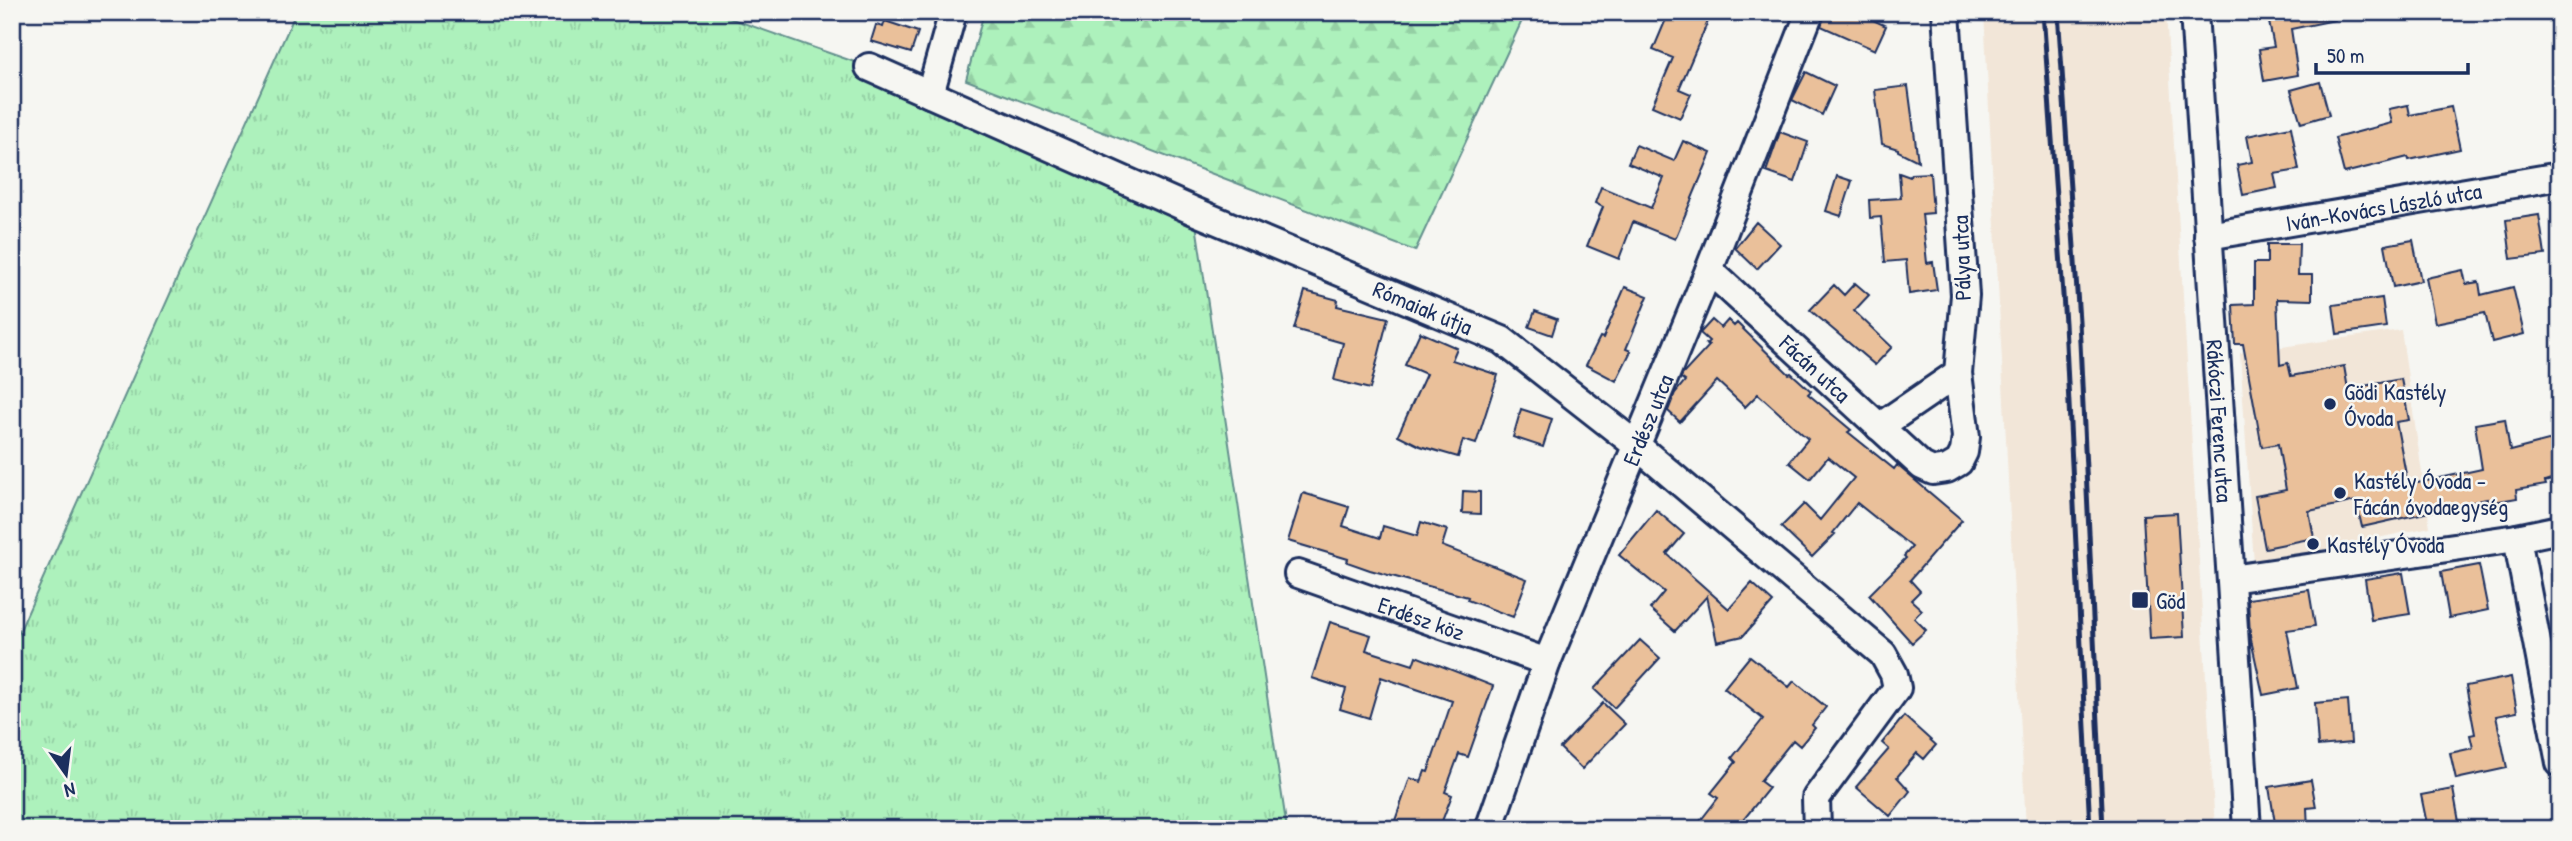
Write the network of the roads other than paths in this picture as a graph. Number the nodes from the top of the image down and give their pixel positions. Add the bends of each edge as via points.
1 (953, 12) edge
2 (1810, 12) edge
3 (1946, 12) edge
4 (2194, 12) edge
5 (869, 67) dead end
6 (930, 94) junction
7 (2560, 176) edge
8 (2208, 236) junction
9 (1709, 270) junction
10 (1958, 373) junction
11 (1879, 427) junction
12 (1636, 445) junction
13 (1922, 466) joint
14 (2560, 529) edge
15 (2517, 538) junction
16 (1298, 574) dead end
17 (2231, 579) junction
18 (1547, 662) junction
19 (2560, 763) edge
20 (1489, 829) edge
21 (1817, 829) edge
22 (2247, 829) edge

1 - 6 street
2 - 9 street, Erdész utca
3 - 10 street, Pálya utca via 1965,295
4 - 8 street, Rákóczi Ferenc utca
5 - 6 street, Rómaiak útja
6 - 12 street, Rómaiak útja via 1502,340
7 - 8 street, Iván-Kovács László utca
8 - 17 street, Rákóczi Ferenc utca
9 - 11 street, Fácán utca
9 - 12 street, Erdész utca
10 - 11 street
10 - 13 street, Pálya utca via 1964,452 1959,462 1947,469 1933,471
11 - 13 street, Fácán utca
12 - 18 street, Erdész utca
12 - 21 street, Rómaiak útja via 1883,654 1894,674 1897,688 1816,798
14 - 15 street
15 - 17 street
15 - 19 street
16 - 18 street, Erdész köz
17 - 22 street, Rákóczi Ferenc utca
18 - 20 street, Erdész utca

